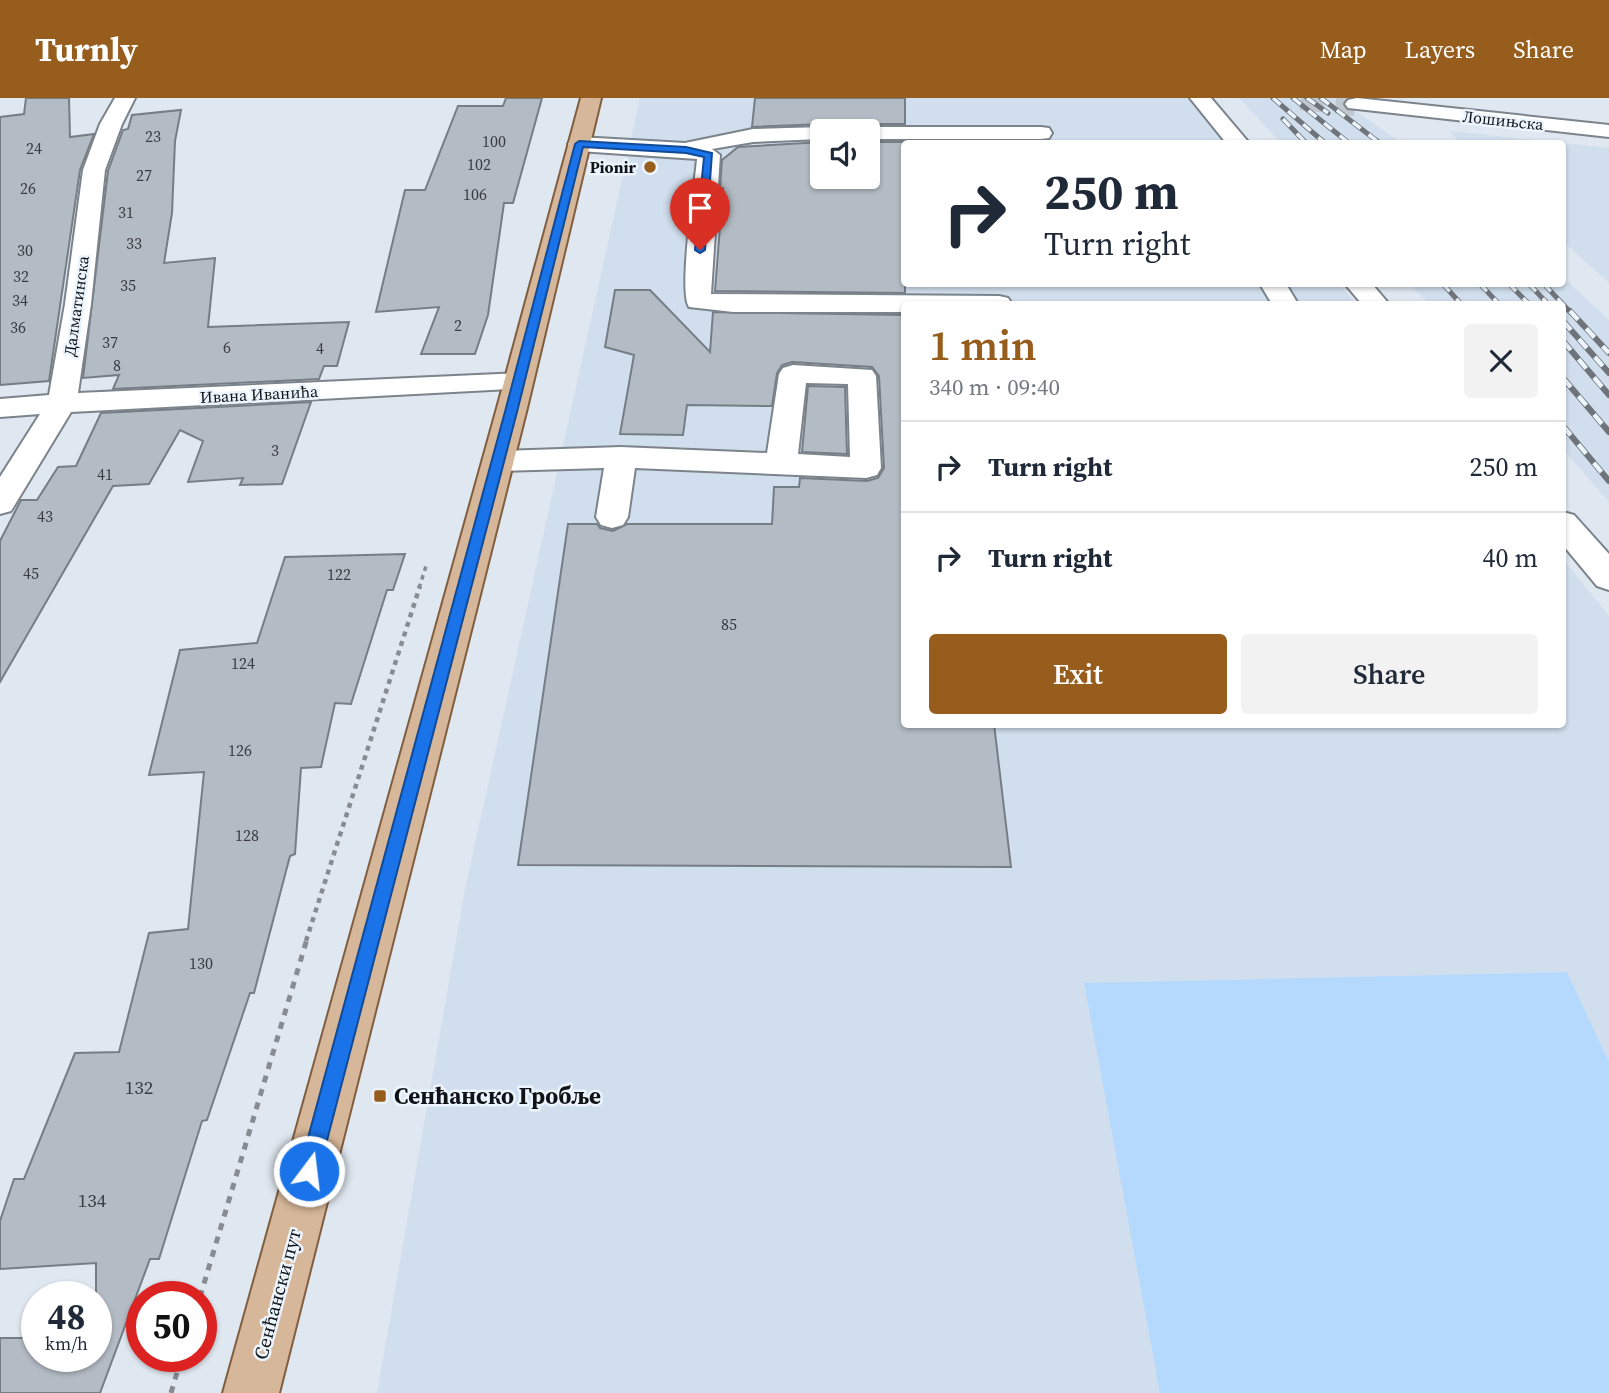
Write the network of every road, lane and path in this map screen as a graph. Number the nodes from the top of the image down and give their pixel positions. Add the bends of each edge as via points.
1 (125, 98) edge
2 (591, 98) edge
3 (1200, 98) edge
4 (1369, 102) edge
5 (1609, 131) edge
6 (810, 133) edge
7 (880, 133) edge
8 (1041, 133) dead end
9 (1236, 140) edge
10 (579, 144) junction
11 (686, 150) junction
12 (1361, 287) edge
13 (1373, 301) edge
14 (901, 304) edge
15 (519, 382) junction
16 (62, 403) junction
17 (0, 408) edge
18 (621, 457) junction
19 (498, 461) junction
20 (781, 464) dead end
21 (0, 503) edge
22 (612, 517) dead end
23 (1566, 527) edge
24 (429, 554) dead end
25 (1609, 577) edge
26 (205, 1281) edge
27 (177, 1372) edge
28 (171, 1393) edge
29 (251, 1393) edge

1 - 16 street, Далматинска via 94,170
2 - 10 main road, Сенћански пут
3 - 9 street
4 - 5 street, Лошињска
6 - 11 street via 719,139
7 - 8 street
10 - 11 street
10 - 15 main road, Сенћански пут
11 - 14 street via 709,155 698,301
12 - 13 street
15 - 16 street, Ивана Иванића
15 - 19 main road, Сенћански пут
16 - 17 street, Ивана Иванића
16 - 21 street, Далматинска
18 - 19 street
18 - 20 street
18 - 22 street
19 - 29 main road, Сенћански пут
23 - 25 street
24 - 26 path via 316,908
27 - 28 path

